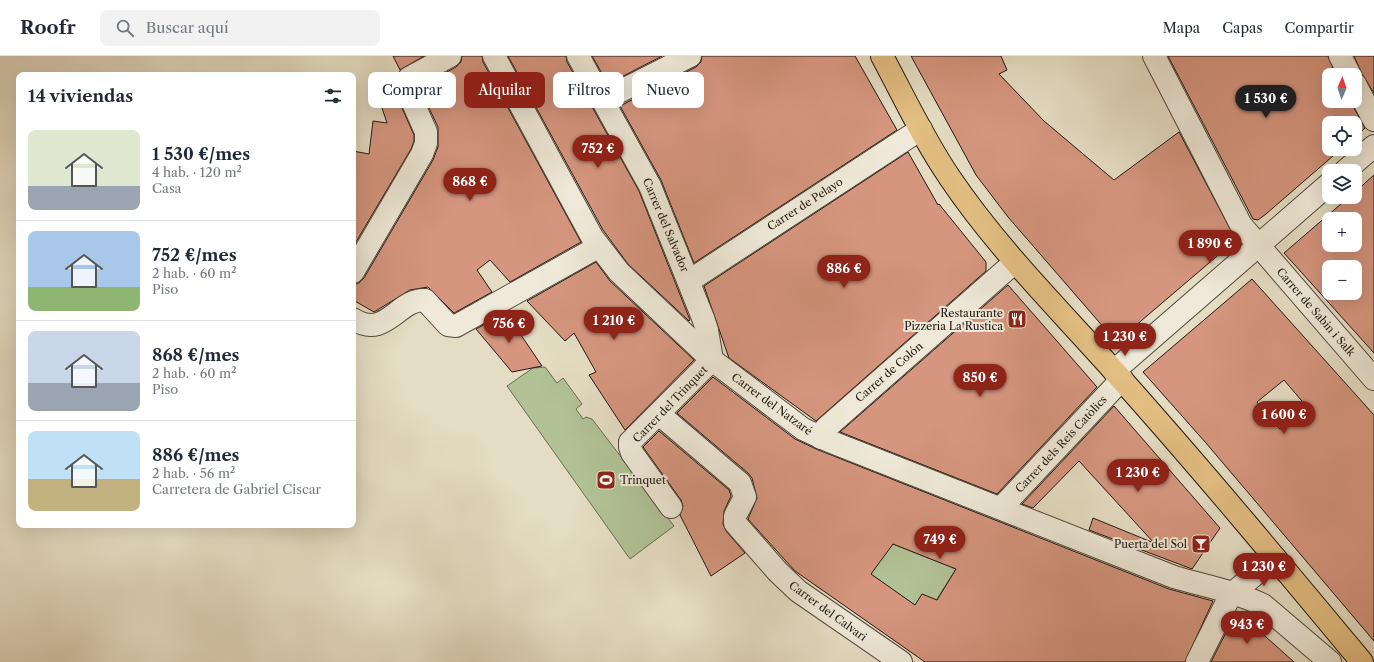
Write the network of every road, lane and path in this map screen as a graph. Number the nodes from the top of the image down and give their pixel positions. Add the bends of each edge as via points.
1 (450, 56) edge
2 (494, 56) edge
3 (578, 56) edge
4 (690, 56) edge
5 (882, 56) edge
6 (1154, 56) edge
7 (1340, 56) edge
8 (1346, 68) edge
9 (587, 72) edge
10 (624, 89) edge
11 (1362, 97) edge
12 (608, 108) edge
13 (1374, 120) edge
14 (921, 129) junction
15 (1374, 146) edge
16 (1353, 164) edge
17 (1322, 190) edge
18 (1258, 245) junction
19 (598, 247) junction
20 (1015, 262) junction
21 (356, 267) edge
22 (689, 281) junction
23 (356, 321) edge
24 (712, 360) junction
25 (1118, 375) junction
26 (1374, 379) edge
27 (659, 414) junction
28 (821, 438) junction
29 (671, 507) dead end
30 (1001, 508) junction
31 (1275, 558) junction
32 (1234, 592) junction
33 (901, 662) edge
34 (1198, 662) edge
35 (1330, 662) edge
36 (1362, 662) edge

1 - 21 street via 409,78 407,82 406,87 426,132 426,143
2 - 19 street, Carrer del Natzaré
3 - 9 street, Carrer del Salvador
4 - 10 street
5 - 14 main road
6 - 18 street, Carrer de Sabin i Salk via 1241,225
7 - 8 street
11 - 13 street
12 - 22 street, Carrer del Salvador via 642,169
14 - 20 main road via 950,179
14 - 22 street, Carrer de Pelayo
15 - 16 street
17 - 18 street, Carrer dels Reis Catòlics
18 - 25 street, Carrer dels Reis Catòlics
18 - 26 street, Carrer de Sabin i Salk
19 - 23 street via 456,326 448,326 428,302 420,300 379,324 370,326
19 - 24 street, Carrer del Natzaré via 619,272
20 - 25 main road
20 - 28 street, Carrer de Colón via 826,428
22 - 24 street, Carrer del Salvador via 707,330
24 - 27 street, Carrer del Trinquet
24 - 28 street, Carrer del Natzaré via 803,429
25 - 30 street, Carrer dels Reis Catòlics
25 - 31 main road
27 - 29 street, Carrer del Trinquet via 633,438 630,447
27 - 33 street, Carrer del Calvari via 740,483 745,497 735,516 735,523 787,581
28 - 30 street, Carrer del Natzaré
30 - 32 street, Carrer del Natzaré via 1174,577
31 - 32 street
31 - 36 main road
32 - 34 street
32 - 35 street, Carrer del Natzaré via 1262,605

